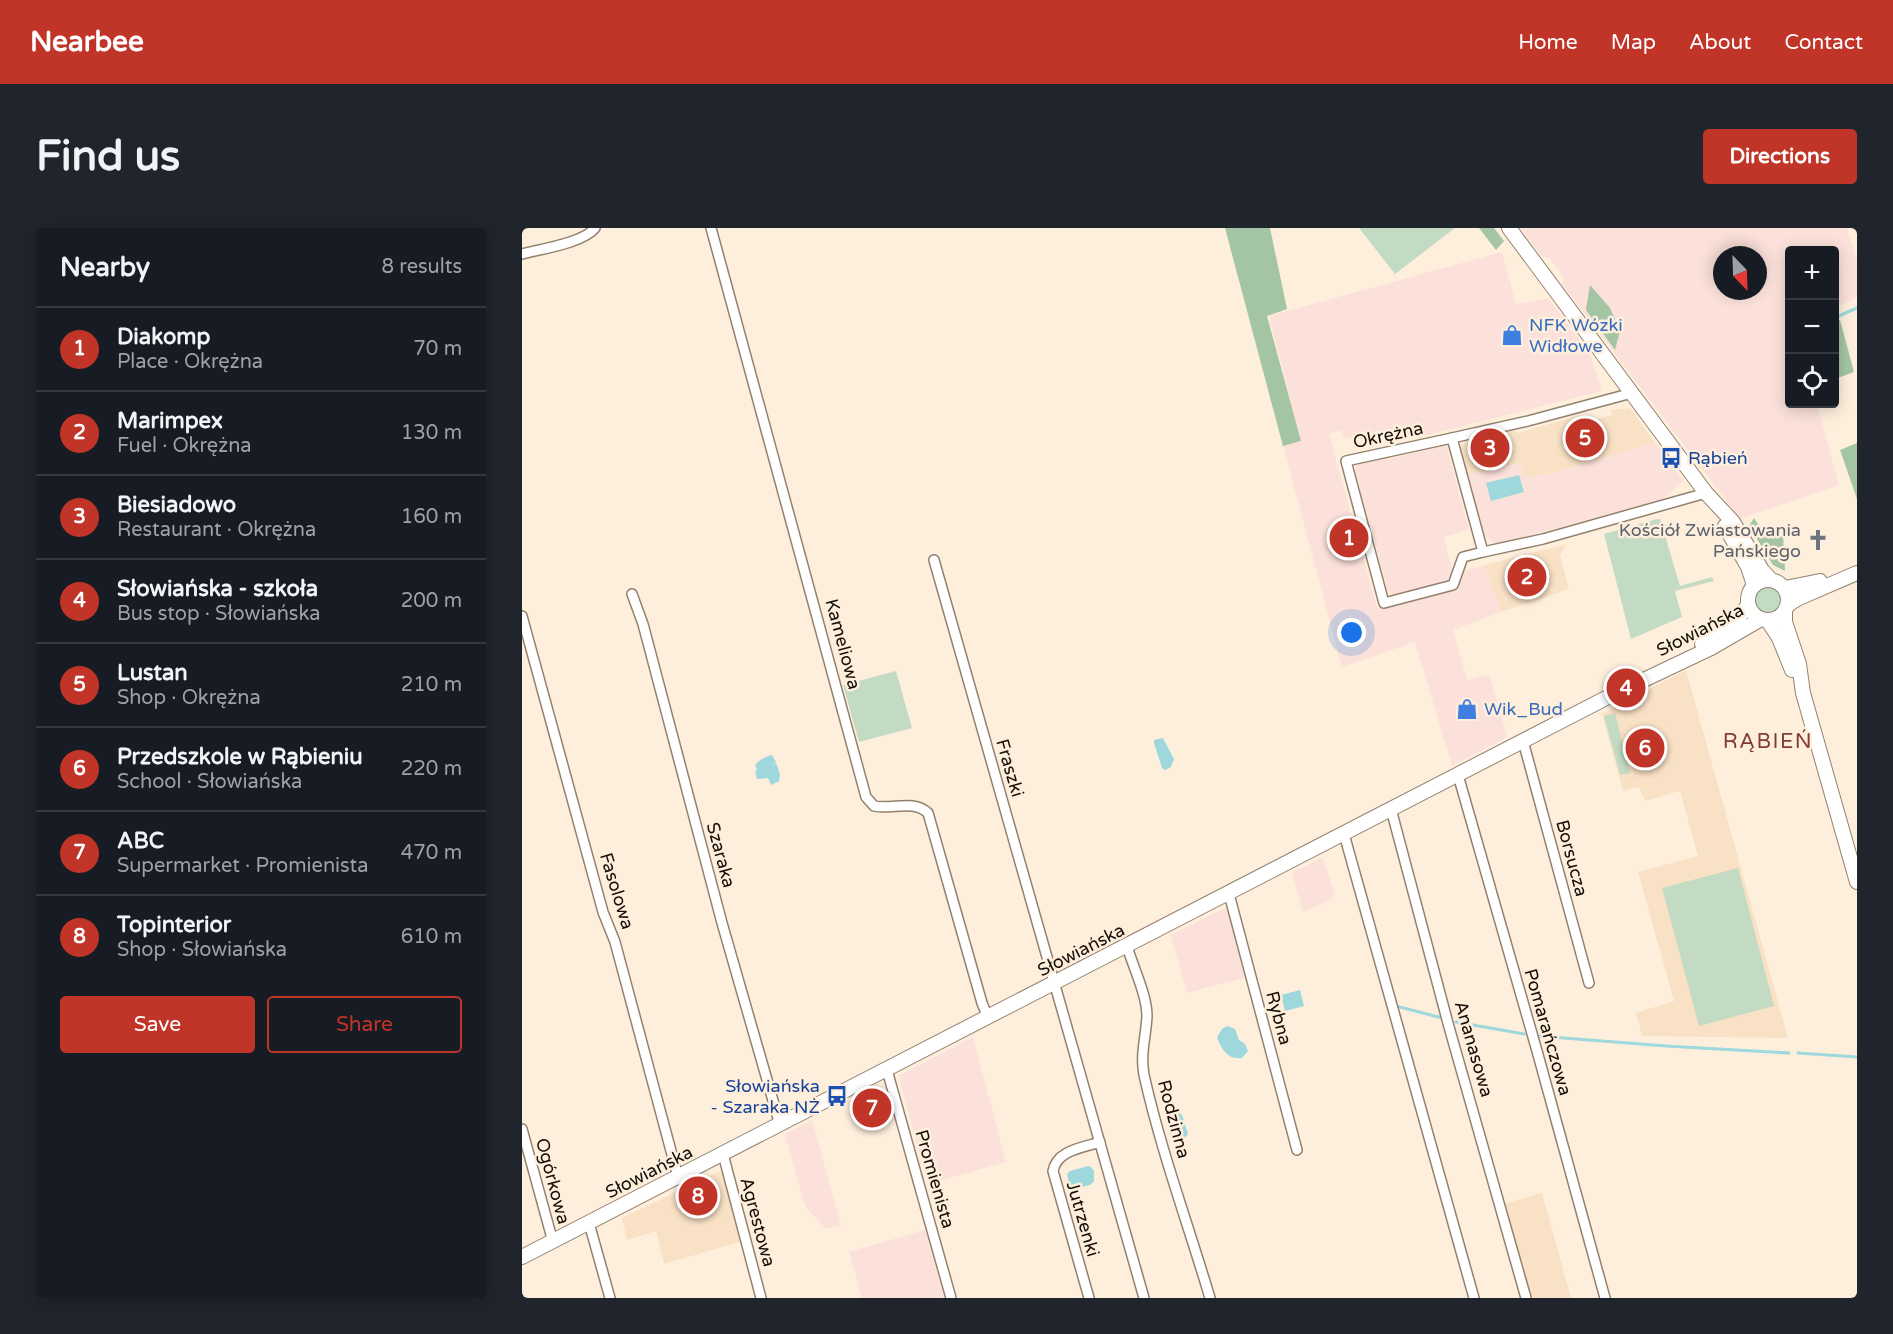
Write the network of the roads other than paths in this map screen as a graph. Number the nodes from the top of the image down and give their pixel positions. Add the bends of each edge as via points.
1 (595, 228) edge
2 (711, 228) edge
3 (1509, 228) edge
4 (522, 254) edge
5 (1632, 393) junction
6 (1452, 438) junction
7 (1706, 493) junction
8 (1483, 552) junction
9 (934, 560) dead end
10 (1857, 573) edge
11 (1771, 580) junction
12 (1754, 585) junction
13 (1785, 588) junction
14 (632, 594) dead end
15 (1749, 606) junction
16 (1787, 608) junction
17 (522, 615) edge
18 (1764, 620) junction
19 (1656, 673) junction
20 (1803, 693) junction
21 (1523, 741) junction
22 (1458, 775) junction
23 (1391, 809) junction
24 (1344, 834) junction
25 (1857, 882) edge
26 (1229, 894) junction
27 (1126, 946) junction
28 (1590, 983) dead end
29 (1055, 984) junction
30 (988, 1018) junction
31 (887, 1070) junction
32 (780, 1125) junction
33 (522, 1129) edge
34 (1100, 1142) junction
35 (1297, 1150) dead end
36 (723, 1154) junction
37 (678, 1177) junction
38 (589, 1223) junction
39 (553, 1242) junction
40 (522, 1257) edge
41 (610, 1298) edge
42 (761, 1298) edge
43 (951, 1298) edge
44 (1089, 1298) edge
45 (1144, 1298) edge
46 (1210, 1298) edge
47 (1474, 1298) edge
48 (1526, 1298) edge
49 (1605, 1298) edge

1 - 4 street via 580,238
2 - 30 street, Kameliowa via 867,797 874,806 914,805 928,813
3 - 5 street
5 - 6 street, Okrężna
5 - 7 street
6 - 8 street, Okrężna
6 - 8 street, Okrężna via 1346,461 1384,603 1453,585 1463,557
7 - 8 street, Okrężna
7 - 11 street via 1733,522
7 - 12 street via 1744,559
9 - 29 street, Fraszki
10 - 13 street
10 - 16 street via 1799,597
11 - 12 street
11 - 13 street
12 - 15 street via 1748,596
13 - 16 street
14 - 32 street, Szaraka
15 - 18 street via 1754,615
15 - 19 street, Słowiańska via 1737,620
16 - 18 street via 1776,619
16 - 20 street via 1785,622
17 - 37 street, Fasolowa
18 - 19 street, Słowiańska
18 - 20 street via 1779,638
19 - 21 street, Słowiańska
20 - 25 street
21 - 22 street, Słowiańska
21 - 28 street, Borsucza
22 - 23 street, Słowiańska
22 - 49 street, Pomarańczowa
23 - 24 street, Słowiańska
23 - 48 street, Ananasowa
24 - 26 street, Słowiańska
24 - 47 street
26 - 27 street, Słowiańska
26 - 35 street, Rybna
27 - 29 street, Słowiańska
27 - 46 street, Rodzinna via 1147,1016 1142,1058 1145,1079
29 - 30 street, Słowiańska
29 - 34 street, Jutrzenki
30 - 31 street, Słowiańska
31 - 32 street, Słowiańska
31 - 43 street, Promienista
32 - 36 street, Słowiańska
33 - 39 street, Ogórkowa
34 - 44 street, Jutrzenki via 1062,1155 1053,1171
34 - 45 street, Jutrzenki
36 - 37 street, Słowiańska
36 - 42 street, Agrestowa
37 - 38 street, Słowiańska
38 - 39 street, Słowiańska
38 - 41 street
39 - 40 street, Słowiańska

